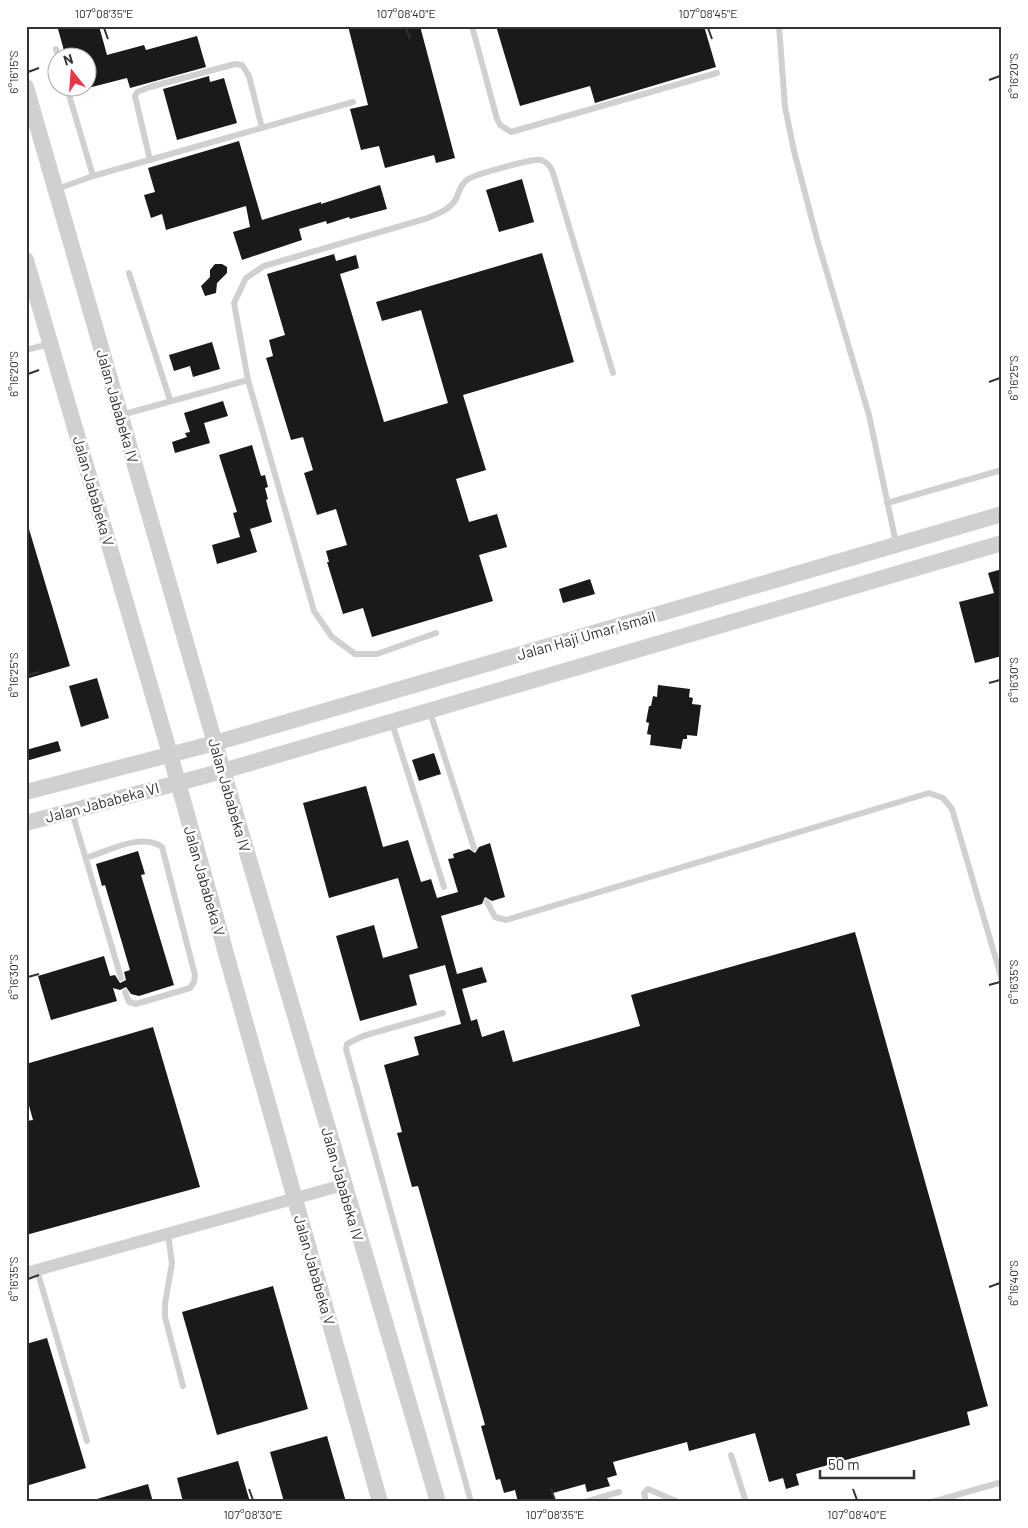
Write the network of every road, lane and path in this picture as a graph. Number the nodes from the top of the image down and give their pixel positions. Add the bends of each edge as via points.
1 (472, 26) edge
2 (779, 26) edge
3 (717, 73) dead end
4 (26, 87) edge
5 (70, 98) edge
6 (353, 102) dead end
7 (262, 128) junction
8 (150, 160) junction
9 (93, 176) junction
10 (56, 189) junction
11 (26, 260) edge
12 (129, 272) dead end
13 (50, 343) junction
14 (26, 350) edge
15 (613, 373) dead end
16 (248, 380) junction
17 (170, 400) junction
18 (120, 415) junction
19 (1002, 470) edge
20 (887, 503) junction
21 (1002, 514) edge
22 (1002, 543) edge
23 (896, 545) junction
24 (436, 633) dead end
25 (430, 711) junction
26 (392, 722) junction
27 (215, 743) junction
28 (170, 754) junction
29 (222, 771) junction
30 (178, 782) junction
31 (26, 792) edge
32 (72, 810) junction
33 (26, 823) edge
34 (474, 848) dead end
35 (86, 858) junction
36 (444, 887) dead end
37 (487, 902) dead end
38 (121, 978) dead end
39 (1002, 980) edge
40 (125, 992) dead end
41 (443, 1013) dead end
42 (343, 1185) junction
43 (295, 1198) junction
44 (168, 1234) junction
45 (31, 1271) edge
46 (183, 1386) dead end
47 (87, 1441) dead end
48 (730, 1455) dead end
49 (1002, 1482) edge
50 (619, 1492) dead end
51 (380, 1502) edge
52 (438, 1502) edge
53 (471, 1502) edge
54 (585, 1502) edge
55 (646, 1502) edge
56 (678, 1502) edge
57 (746, 1502) edge
58 (932, 1502) edge

1 - 3 lane via 496,119 511,132
2 - 20 lane via 785,107 794,151 869,415
4 - 10 street, Jalan Jababeka IV
5 - 9 lane
6 - 7 lane
7 - 8 lane
7 - 8 lane via 242,65 150,87 135,96
8 - 9 lane
9 - 10 lane
10 - 18 street, Jalan Jababeka IV
11 - 13 street, Jalan Jababeka V
12 - 17 lane
13 - 14 lane
13 - 28 street, Jalan Jababeka V
15 - 16 lane via 553,173 547,163 536,160 467,179 448,209 428,218 264,266 246,278 234,303
16 - 17 lane
16 - 24 lane via 314,611 332,637 355,654 376,654
17 - 18 lane
18 - 27 street, Jalan Jababeka IV
19 - 20 lane
20 - 23 lane
21 - 23 street, Jalan Haji Umar Ismail
22 - 25 street, Jalan Haji Umar Ismail
23 - 27 street, Jalan Haji Umar Ismail
25 - 26 street, Jalan Haji Umar Ismail
25 - 34 lane
26 - 29 street, Jalan Haji Umar Ismail
26 - 36 lane
27 - 28 street, Jalan Haji Umar Ismail
27 - 29 street, Jalan Jababeka IV
28 - 30 street, Jalan Jababeka V
28 - 31 street, Jalan Jababeka VI
29 - 30 street, Jalan Haji Umar Ismail
29 - 42 street, Jalan Jababeka IV
30 - 32 street, Jalan Jababeka VI
30 - 43 street, Jalan Jababeka V
32 - 33 street, Jalan Jababeka VI
32 - 35 lane
35 - 38 lane
35 - 40 lane via 142,840 154,841 162,847 195,975 194,982 190,988 136,1004 129,1002
37 - 39 lane via 495,917 506,920 929,794 943,798 952,810
41 - 53 lane via 363,1036 347,1044 346,1049
42 - 43 street
42 - 52 street, Jalan Jababeka IV
43 - 44 street
43 - 51 street, Jalan Jababeka V
44 - 45 street
44 - 46 lane via 172,1263 165,1317
45 - 47 lane
48 - 57 lane
49 - 58 lane
50 - 54 lane
55 - 56 lane via 644,1493 648,1489

